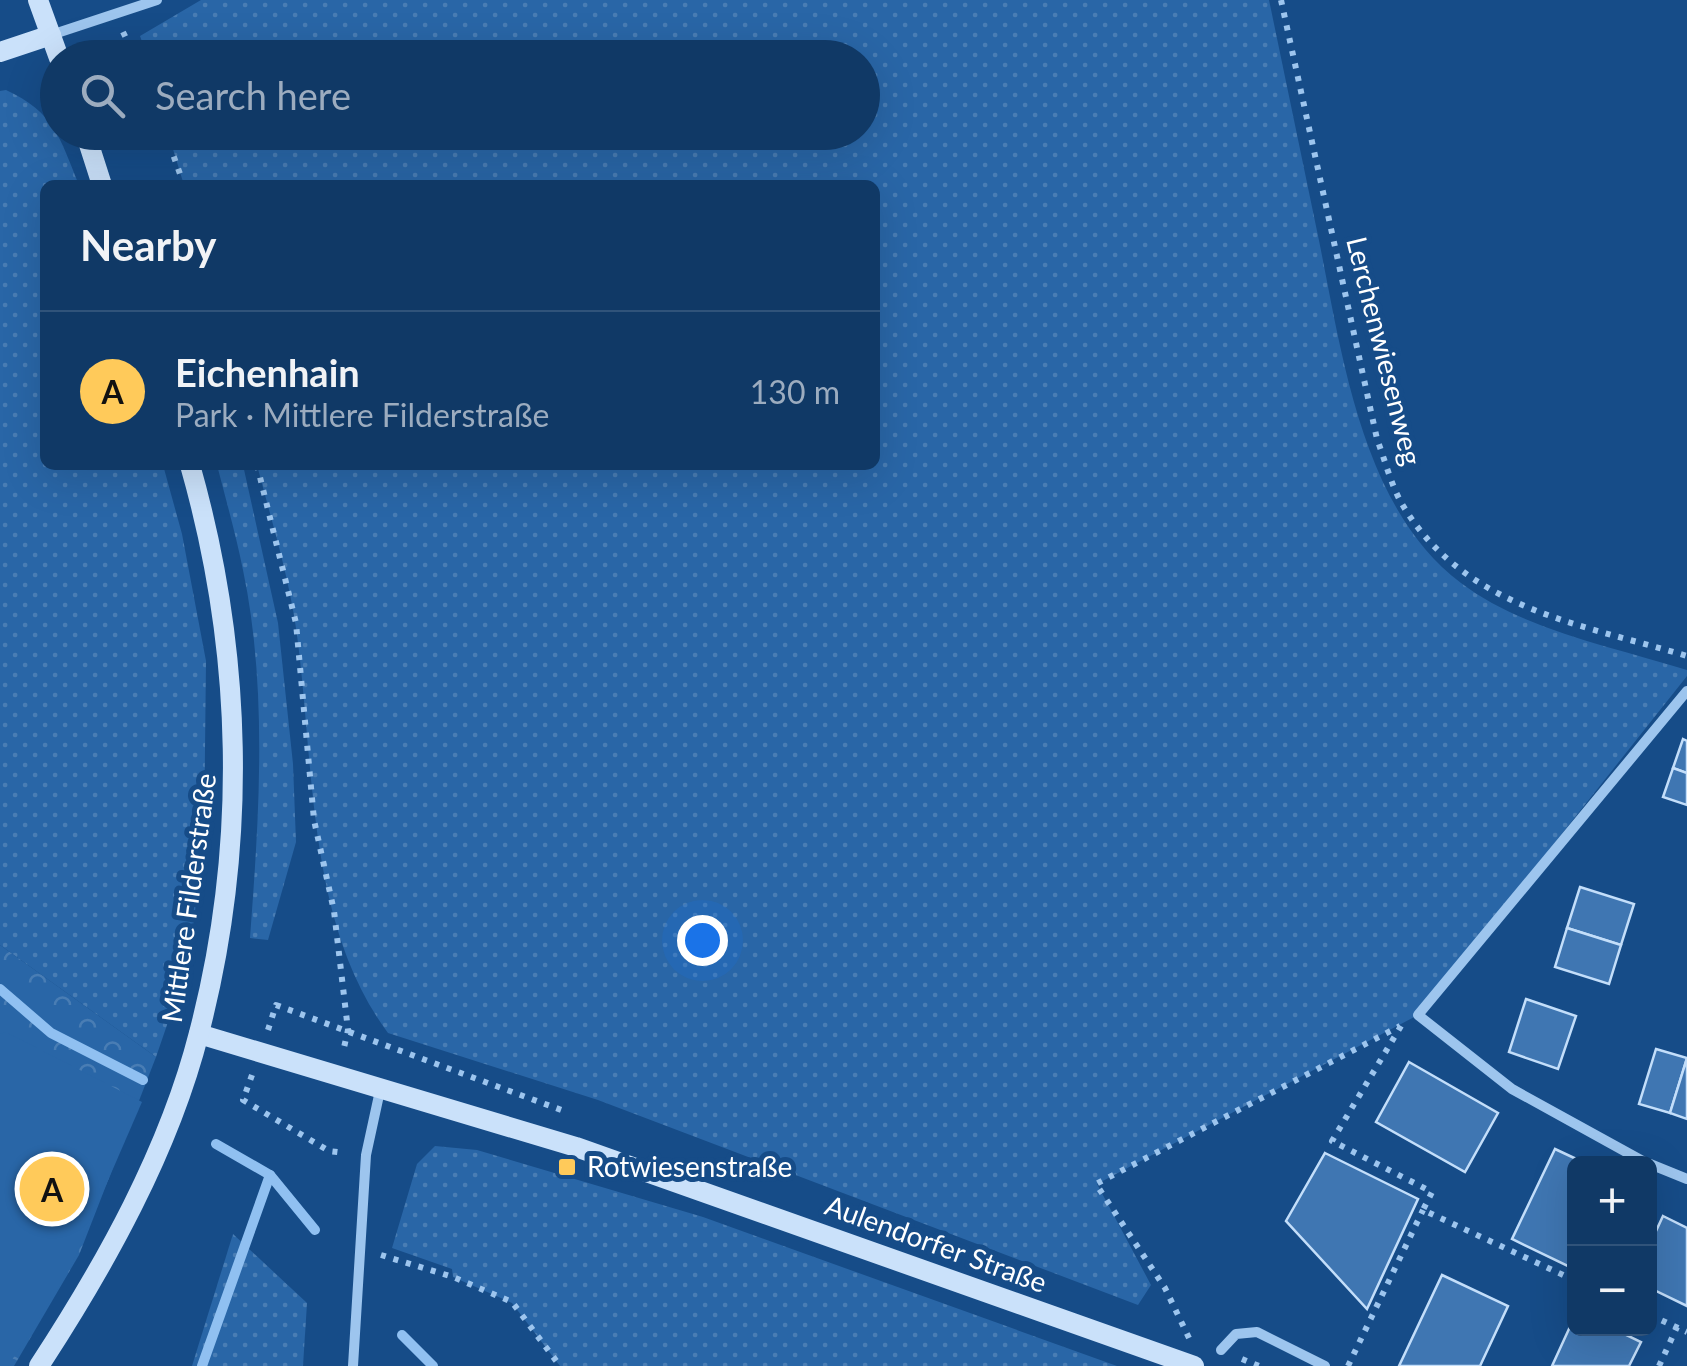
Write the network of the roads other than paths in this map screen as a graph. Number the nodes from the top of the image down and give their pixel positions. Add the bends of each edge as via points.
1 (38, 0) edge
2 (157, 0) edge
3 (51, 35) junction
4 (53, 40) edge
5 (0, 52) edge
6 (90, 150) edge
7 (100, 180) edge
8 (191, 470) edge
9 (1687, 692) edge
10 (199, 1034) junction
11 (381, 1086) junction
12 (1634, 1156) edge
13 (1657, 1167) edge
14 (1687, 1180) edge
15 (1221, 1350) dead end
16 (1189, 1364) edge
17 (39, 1366) edge
18 (353, 1366) edge
19 (1325, 1366) edge

1 - 3 main road
2 - 3 street
3 - 4 main road
3 - 5 main road
6 - 7 main road
8 - 10 main road, Mittlere Filderstraße via 219,588 236,771
9 - 12 street via 1418,1016 1512,1090
10 - 11 main road, Aulendorfer Straße
10 - 17 main road, Mittlere Filderstraße via 164,1133 113,1242
11 - 16 main road, Aulendorfer Straße via 699,1188
11 - 18 street via 366,1155
13 - 14 street
15 - 19 street via 1236,1334 1257,1332

